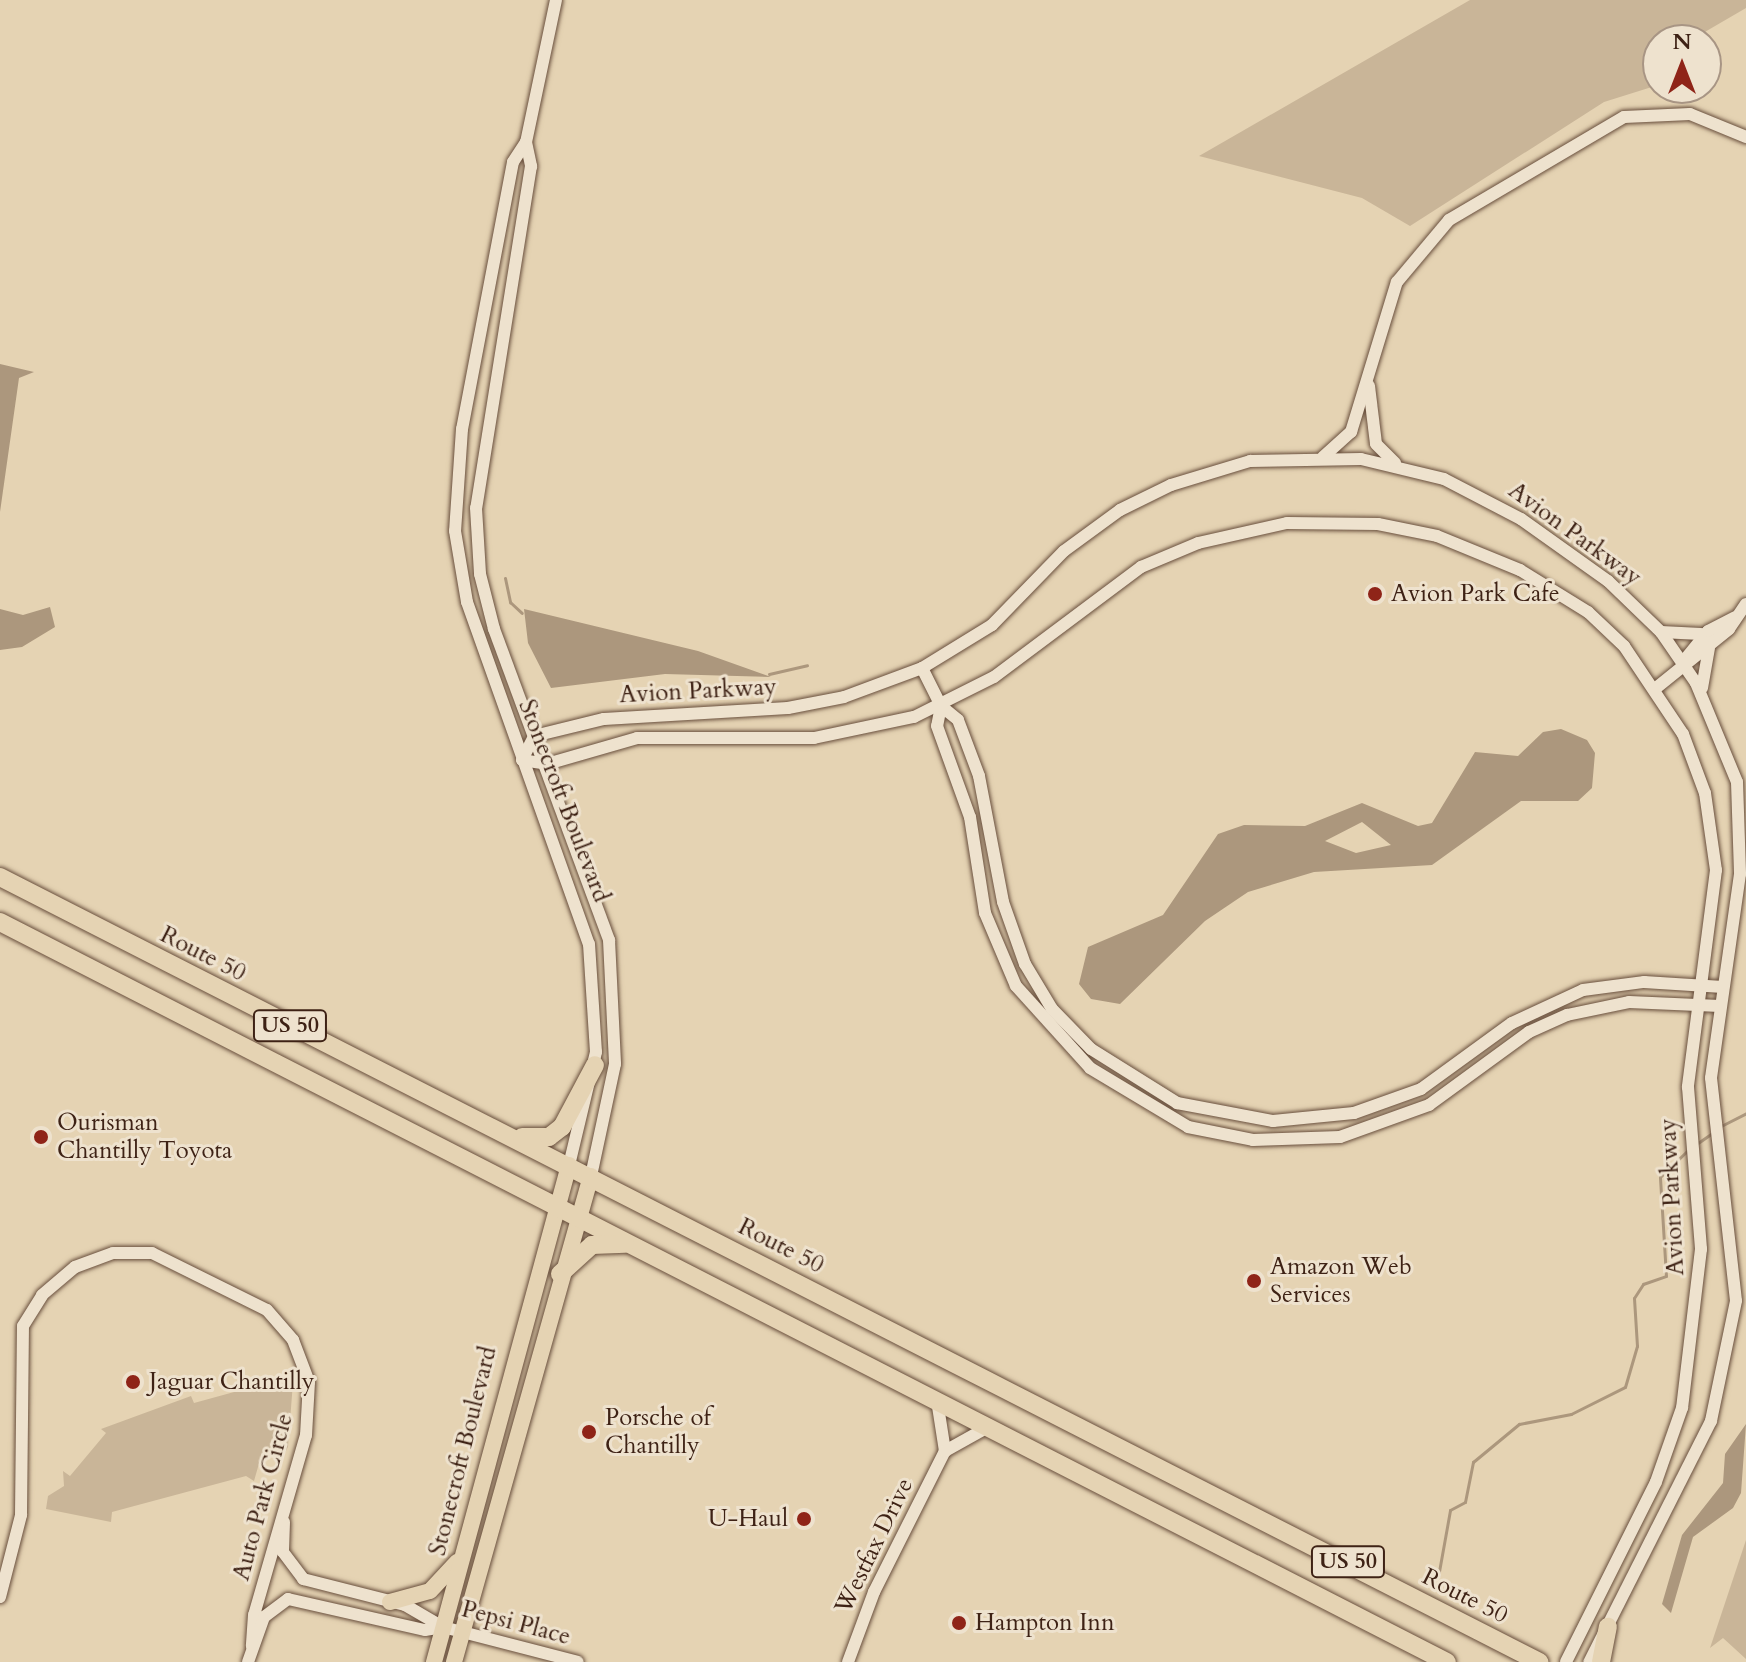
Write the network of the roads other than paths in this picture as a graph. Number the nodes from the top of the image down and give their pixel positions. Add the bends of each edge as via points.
1 (556, 0) edge
2 (1746, 137) edge
3 (526, 142) junction
4 (1368, 379) junction
5 (1323, 457) junction
6 (1399, 466) junction
7 (1746, 604) edge
8 (1661, 632) junction
9 (1709, 638) junction
10 (1682, 663) junction
11 (922, 668) junction
12 (1656, 688) junction
13 (1703, 695) junction
14 (941, 706) junction
15 (534, 736) junction
16 (522, 760) junction
17 (547, 764) junction
18 (0, 877) edge
19 (0, 922) edge
20 (1701, 985) junction
21 (1723, 987) junction
22 (1697, 1005) junction
23 (1720, 1006) junction
24 (595, 1065) junction
25 (513, 1136) junction
26 (569, 1165) junction
27 (591, 1176) junction
28 (555, 1204) junction
29 (578, 1216) junction
30 (632, 1244) junction
31 (560, 1274) junction
32 (937, 1399) junction
33 (990, 1426) junction
34 (945, 1451) junction
35 (285, 1517) junction
36 (460, 1558) junction
37 (0, 1597) edge
38 (390, 1602) junction
39 (443, 1627) junction
40 (1608, 1627) junction
41 (462, 1632) junction
42 (252, 1646) junction
43 (248, 1662) edge
44 (434, 1662) edge
45 (454, 1662) edge
46 (578, 1662) edge
47 (848, 1662) edge
48 (1447, 1662) edge
49 (1539, 1662) edge
50 (1566, 1662) edge
51 (1589, 1662) edge
52 (1601, 1662) edge

1 - 3 street, Stonecroft Boulevard
2 - 4 street via 1690,114 1624,117 1478,200 1434,233 1397,282
3 - 15 street, Stonecroft Boulevard via 531,166 476,508 485,598
3 - 16 street, Stonecroft Boulevard via 513,162 462,429 455,531 467,602
4 - 5 street via 1351,432
4 - 6 street via 1376,444
5 - 6 street, Avion Parkway
5 - 11 street, Avion Parkway via 1219,468 1142,498 1064,551 992,625
6 - 8 street, Avion Parkway via 1508,510 1608,581
7 - 9 street
8 - 9 street
8 - 10 street, Avion Parkway
9 - 10 street
9 - 13 street
10 - 12 street
10 - 13 street, Avion Parkway
11 - 14 street
11 - 15 street, Avion Parkway via 813,704 648,713
12 - 14 street, Avion Parkway via 1588,612 1507,563 1408,529 1317,521 1227,534 1141,567 994,677
12 - 20 street, Avion Parkway via 1683,734 1711,821 1716,870
13 - 21 street, Avion Parkway via 1729,754 1741,815
14 - 17 street, Avion Parkway via 847,734 637,738
14 - 20 street via 958,720 979,776 1003,902 1025,964 1052,1009 1091,1049 1177,1103 1273,1121 1354,1113 1417,1091 1512,1023 1583,990
14 - 22 street via 937,726 970,817 985,913 1016,986 1036,1015 1108,1083 1188,1127 1253,1140 1340,1137 1429,1105 1529,1032 1567,1015 1629,1002
15 - 16 street
15 - 17 street, Stonecroft Boulevard
16 - 17 street, Avion Parkway
16 - 24 street, Stonecroft Boulevard via 580,903 595,986
17 - 27 street, Stonecroft Boulevard via 602,907 617,989 615,1064
18 - 25 highway, Route 50 / US 50
19 - 28 highway, US 50
20 - 21 street
20 - 22 street, Avion Parkway
21 - 23 street, Avion Parkway
22 - 23 street
22 - 50 street, Avion Parkway via 1689,1112 1700,1276 1682,1408 1656,1482
23 - 40 street, Avion Parkway via 1712,1109 1736,1289 1724,1382
24 - 25 highway via 562,1127 549,1137
24 - 26 street, Stonecroft Boulevard
25 - 26 highway, Route 50 / US 50
26 - 27 highway, Route 50 / US 50
26 - 28 main road, Stonecroft Boulevard
27 - 29 main road, Stonecroft Boulevard
27 - 49 highway, Route 50 / US 50
28 - 29 highway, US 50
28 - 36 main road, Stonecroft Boulevard
29 - 30 highway, US 50
29 - 31 main road, Stonecroft Boulevard
30 - 31 highway via 592,1245
30 - 32 highway, US 50
31 - 41 main road, Stonecroft Boulevard
32 - 33 highway, US 50
32 - 34 street
33 - 34 street
33 - 48 highway, US 50
34 - 47 street, Westfax Drive via 874,1592
35 - 37 street, Auto Park Circle via 310,1409 293,1340 267,1310 193,1269 152,1253 113,1253 58,1279 23,1326 21,1515
35 - 38 street via 283,1552 303,1579
35 - 42 street, Auto Park Circle via 254,1615
36 - 38 main road via 430,1591
36 - 39 main road, Stonecroft Boulevard
38 - 39 street
39 - 41 street, Pepsi Place
39 - 42 street, Auto Park Circle via 425,1630 288,1599 264,1617
39 - 44 main road, Stonecroft Boulevard
40 - 51 street, Avion Parkway
40 - 52 highway
41 - 45 main road, Stonecroft Boulevard
41 - 46 street, Pepsi Place
42 - 43 street, Auto Park Circle

